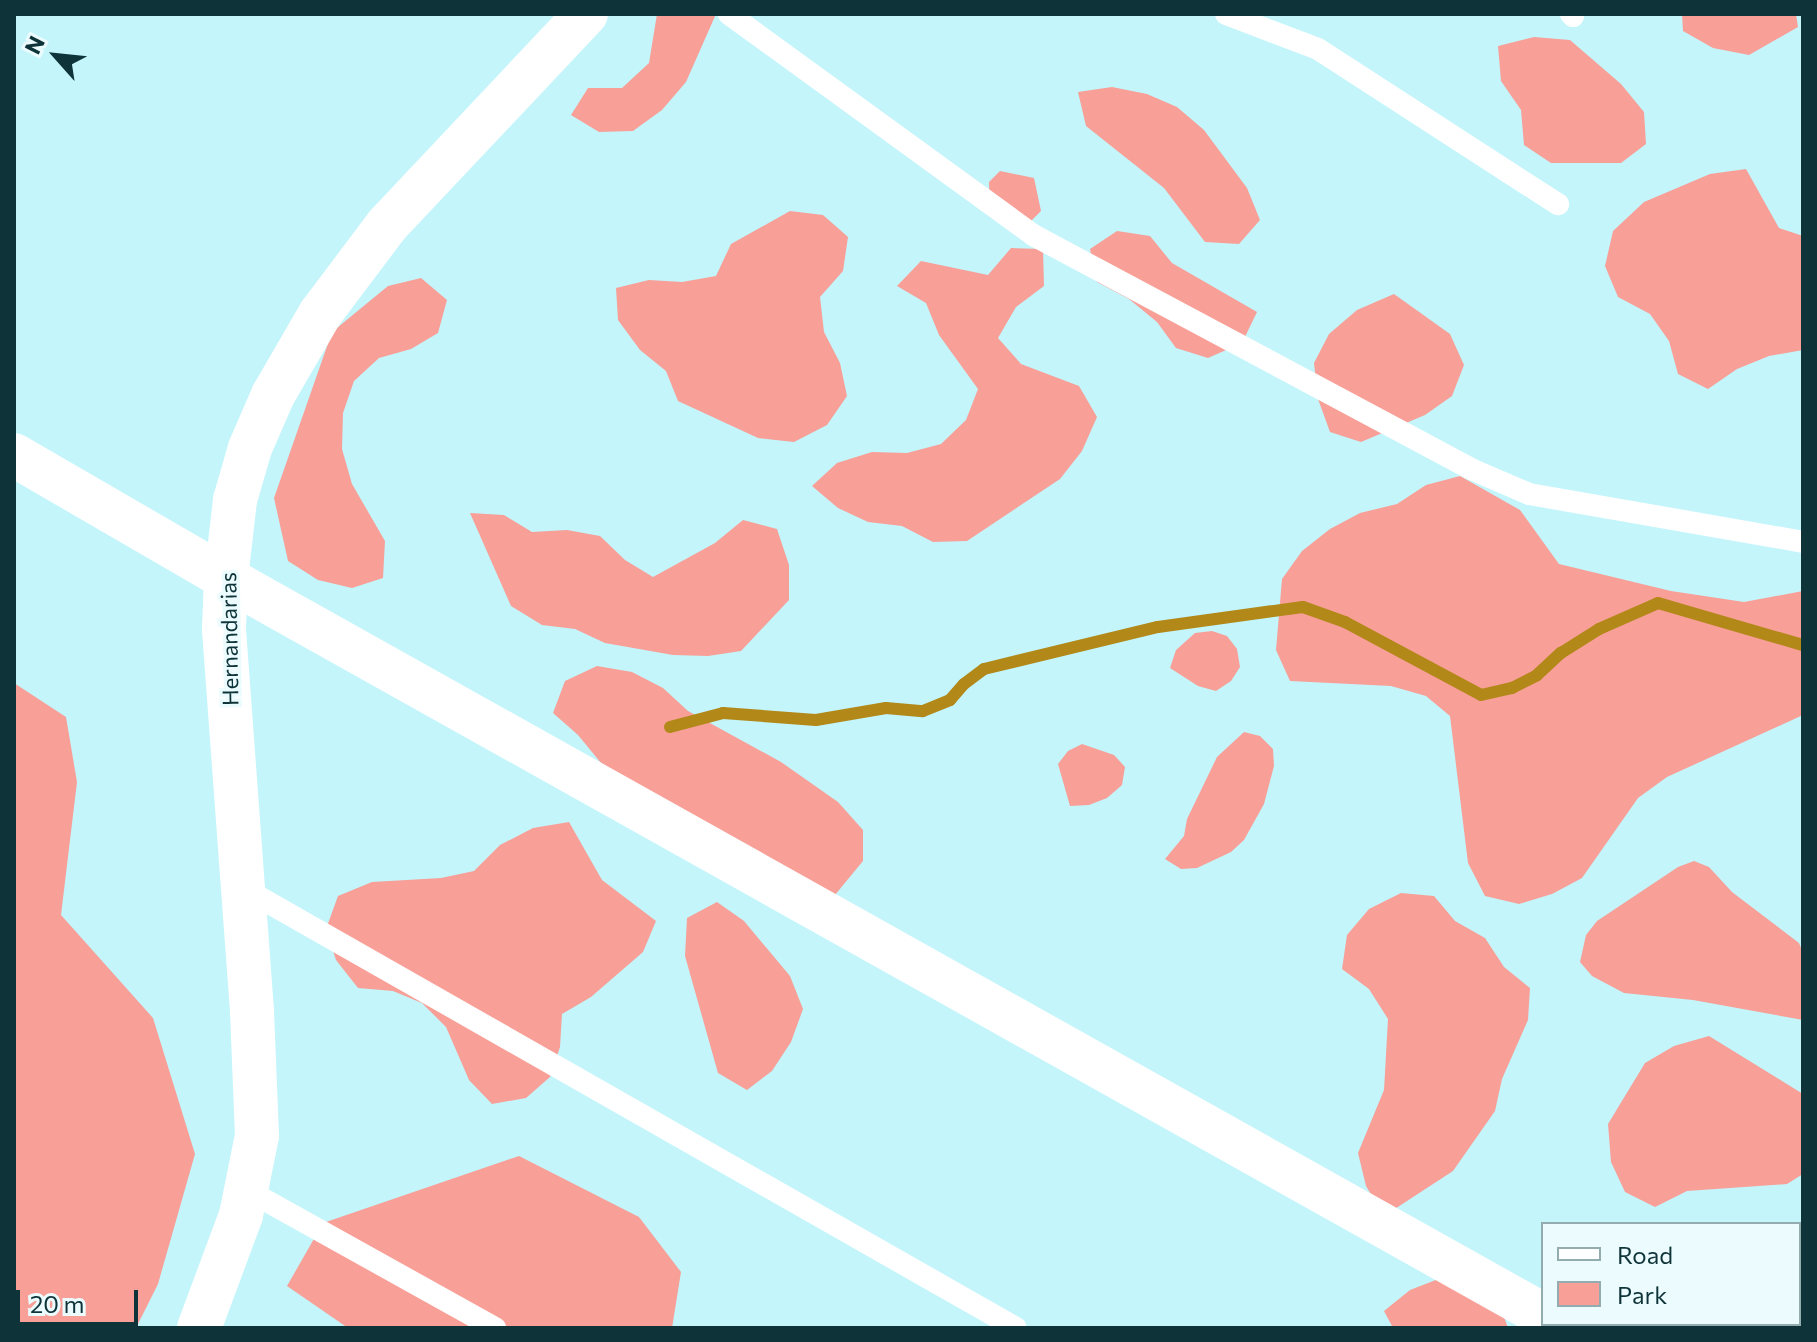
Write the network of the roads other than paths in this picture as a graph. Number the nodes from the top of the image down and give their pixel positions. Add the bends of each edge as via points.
1 (586, 14) edge
2 (729, 14) edge
3 (1226, 14) edge
4 (1558, 204) dead end
5 (14, 455) edge
6 (1803, 542) edge
7 (226, 578) junction
8 (243, 888) junction
9 (247, 1190) junction
10 (1541, 1314) edge
11 (199, 1328) edge
12 (495, 1328) edge
13 (1016, 1328) edge

1 - 7 street, Hernandarias via 387,225 320,314 273,395 250,448 235,500
2 - 6 lane via 1035,236 1471,469 1529,494
3 - 4 lane via 1318,49
5 - 7 street
7 - 8 street, Hernandarias via 224,628
7 - 10 street
8 - 9 street, Hernandarias via 257,1136
8 - 13 lane
9 - 11 street, Hernandarias
9 - 12 lane

